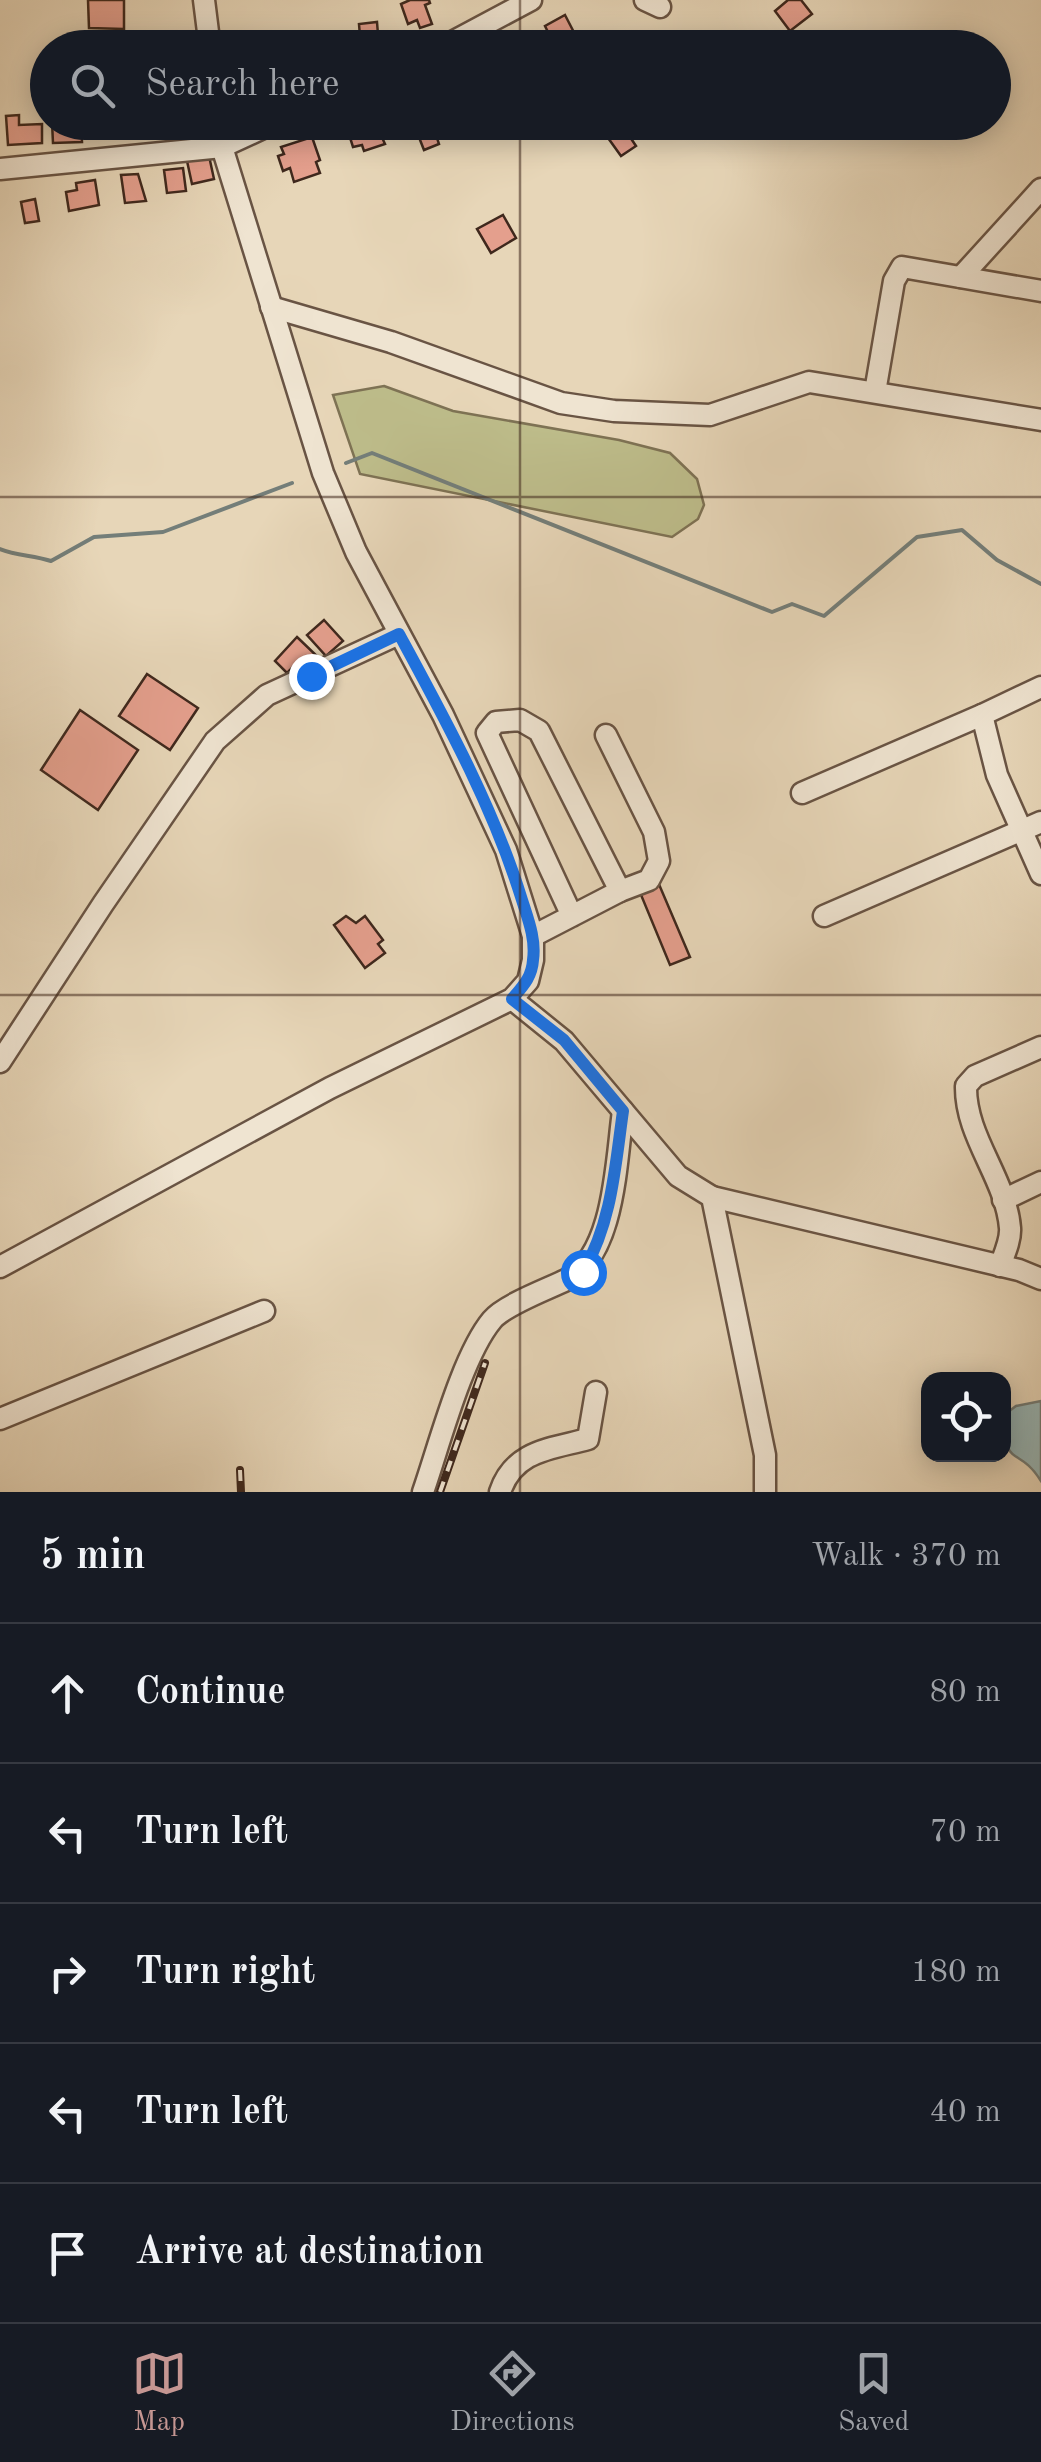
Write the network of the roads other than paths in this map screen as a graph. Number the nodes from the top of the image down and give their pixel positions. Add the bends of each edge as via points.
1 (204, 0) edge
2 (532, 0) edge
3 (208, 30) edge
4 (475, 30) edge
5 (221, 140) edge
6 (237, 140) edge
7 (222, 147) junction
8 (0, 170) edge
9 (1041, 189) edge
10 (962, 278) junction
11 (1041, 292) edge
12 (271, 308) junction
13 (875, 392) junction
14 (1041, 420) edge
15 (399, 634) junction
16 (1041, 687) edge
17 (982, 715) junction
18 (606, 735) dead end
19 (802, 792) dead end
20 (1041, 822) edge
21 (1020, 832) junction
22 (1041, 874) edge
23 (620, 892) junction
24 (572, 916) junction
25 (824, 916) dead end
26 (533, 936) junction
27 (512, 999) junction
28 (1041, 1047) edge
29 (3, 1050) edge
30 (623, 1111) junction
31 (1041, 1182) edge
32 (712, 1197) junction
33 (1003, 1200) junction
34 (0, 1266) edge
35 (1000, 1266) junction
36 (1041, 1279) edge
37 (264, 1312) dead end
38 (596, 1392) dead end
39 (0, 1419) edge
40 (423, 1492) edge
41 (500, 1492) edge
42 (765, 1492) edge

1 - 3 street
2 - 4 street
5 - 7 street
6 - 7 street
7 - 8 street
7 - 12 street
9 - 10 street
10 - 11 street
10 - 13 street via 902,266
12 - 13 street via 562,403 614,411 710,415 810,382
12 - 15 street via 323,473
13 - 14 street
15 - 26 street via 506,850
15 - 29 street via 267,695 215,740
16 - 17 street
17 - 19 street
17 - 21 street
18 - 23 street via 654,832 659,862 649,880
20 - 21 street
21 - 22 street
21 - 25 street
23 - 24 street
23 - 24 street via 539,731 520,720 496,722 487,734
24 - 26 street
26 - 27 street via 528,980
27 - 30 street via 564,1040
27 - 34 street via 330,1088
28 - 33 street via 966,1086 965,1107
30 - 32 street via 678,1176
30 - 40 street via 597,1247 583,1272 494,1317 472,1352
31 - 33 street
32 - 35 street
32 - 42 street via 766,1455
33 - 35 street via 1011,1231
35 - 36 street
37 - 39 street
38 - 41 street via 588,1439 524,1456

